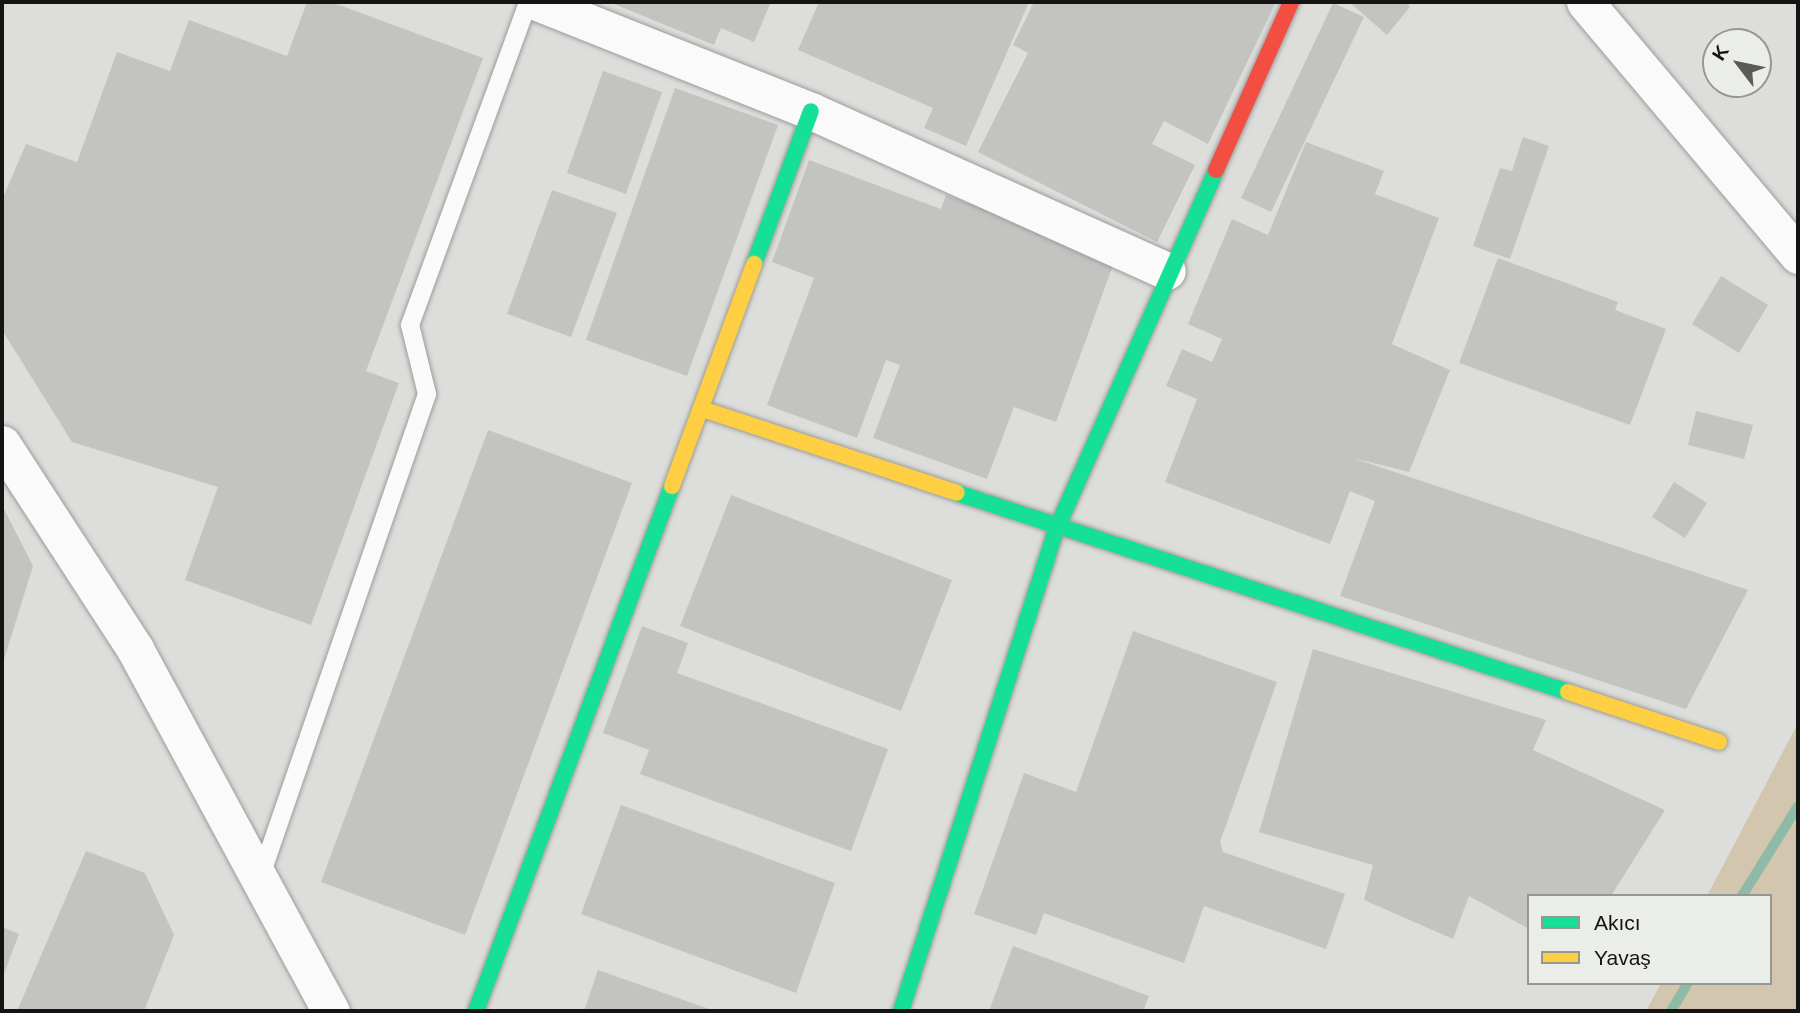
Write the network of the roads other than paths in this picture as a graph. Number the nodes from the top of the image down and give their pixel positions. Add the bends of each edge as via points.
1 (528, 2) edge
2 (537, 2) edge
3 (1290, 2) edge
4 (1585, 2) edge
5 (582, 12) edge
6 (811, 111) junction
7 (1798, 255) edge
8 (1167, 271) junction
9 (702, 409) junction
10 (2, 444) edge
11 (1056, 530) junction
12 (1719, 743) dead end
13 (260, 878) junction
14 (331, 1011) edge
15 (476, 1011) edge
16 (901, 1011) edge

1 - 13 lane via 410,325 427,394
2 - 5 street
3 - 8 street
4 - 7 street
5 - 6 street
6 - 8 street
6 - 9 street
8 - 11 street
9 - 11 street
9 - 15 street
10 - 13 street via 135,649
11 - 12 street
11 - 16 street
13 - 14 street

